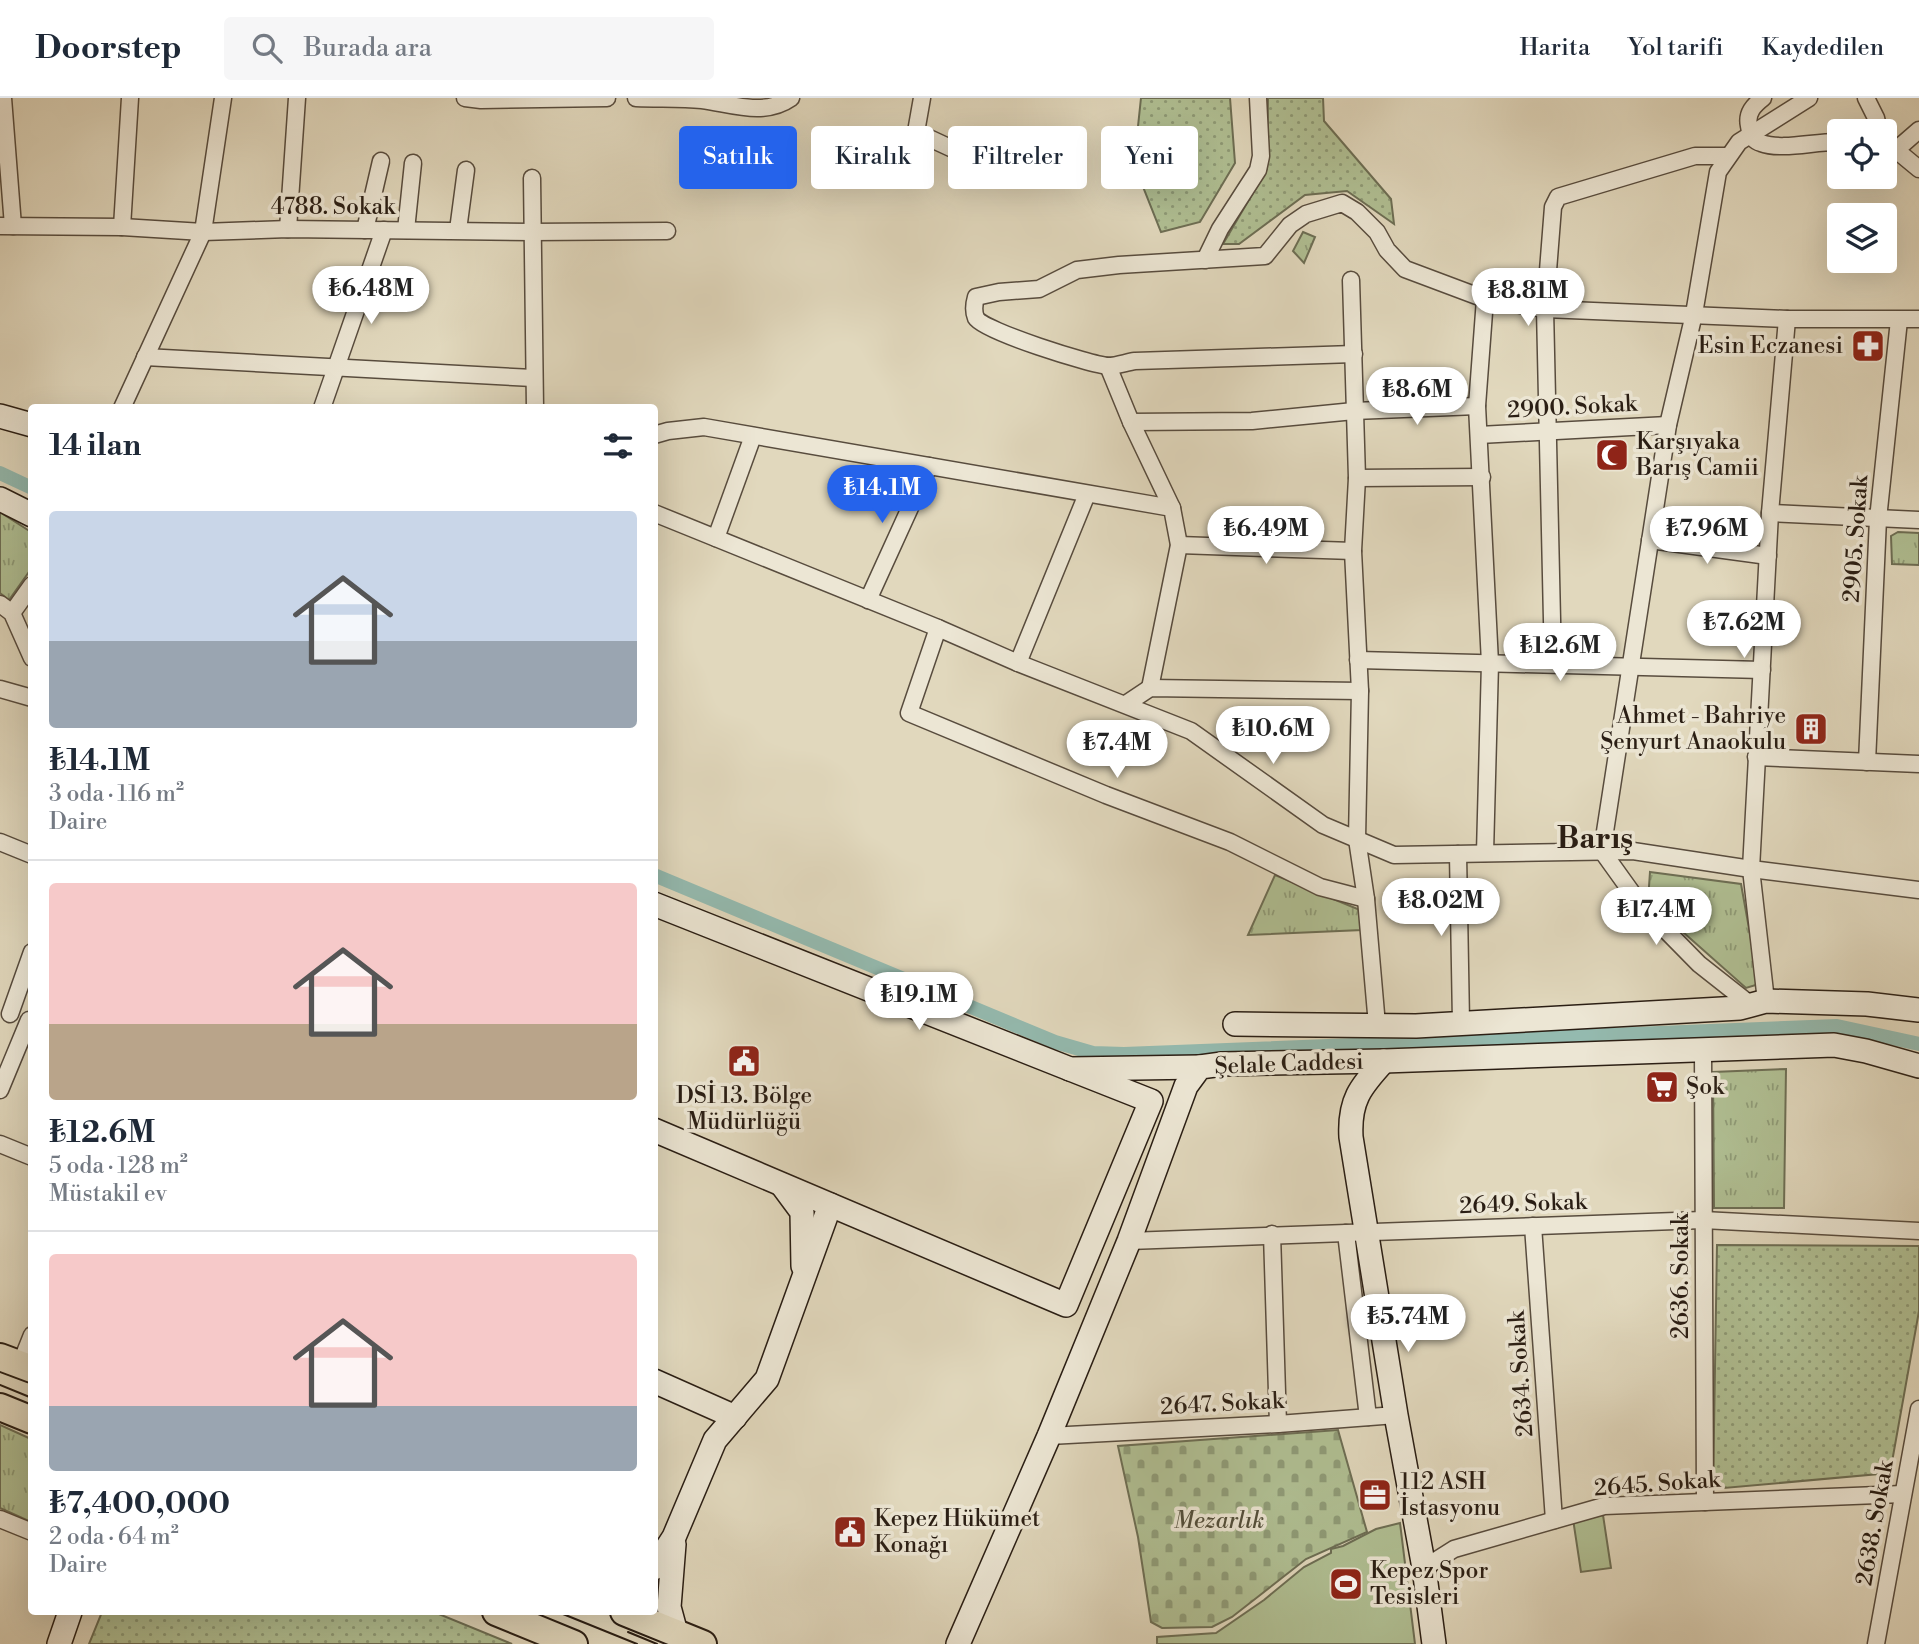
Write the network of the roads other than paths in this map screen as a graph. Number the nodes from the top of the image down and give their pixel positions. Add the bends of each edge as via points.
1 (3, 98) edge
2 (130, 98) edge
3 (223, 98) edge
4 (298, 98) edge
5 (465, 98) edge
6 (607, 98) edge
7 (636, 98) edge
8 (791, 98) edge
9 (922, 98) edge
10 (1258, 98) edge
11 (1763, 98) edge
12 (1809, 98) edge
13 (1866, 98) edge
14 (1876, 119) edge
15 (1919, 130) edge
16 (3, 132) edge
17 (1751, 133) junction
18 (1827, 143) edge
19 (1897, 144) edge
20 (948, 147) edge
21 (1897, 154) edge
22 (1728, 156) junction
23 (381, 161) dead end
24 (414, 163) dead end
25 (1919, 169) edge
26 (466, 170) dead end
27 (532, 178) dead end
28 (6, 226) edge
29 (122, 227) junction
30 (288, 229) junction
31 (365, 230) junction
32 (384, 230) junction
33 (406, 230) junction
34 (458, 230) junction
35 (667, 231) dead end
36 (203, 232) junction
37 (531, 232) junction
38 (1205, 260) junction
39 (1350, 280) dead end
40 (1485, 299) junction
41 (1545, 309) junction
42 (1694, 314) junction
43 (1787, 319) junction
44 (1919, 319) edge
45 (1899, 320) junction
46 (1354, 354) junction
47 (145, 357) junction
48 (1108, 366) junction
49 (337, 368) junction
50 (533, 378) junction
51 (124, 404) edge
52 (324, 404) edge
53 (535, 404) edge
54 (1477, 407) junction
55 (1354, 411) junction
56 (0, 416) edge
57 (1131, 422) junction
58 (28, 424) edge
59 (1668, 425) junction
60 (1549, 430) junction
61 (658, 434) edge
62 (1479, 435) junction
63 (753, 436) junction
64 (929, 466) junction
65 (1482, 477) junction
66 (1356, 478) junction
67 (1087, 494) junction
68 (0, 499) edge
69 (1172, 509) junction
70 (28, 512) edge
71 (1770, 513) junction
72 (658, 515) edge
73 (1878, 519) junction
74 (1919, 520) edge
75 (716, 538) junction
76 (1650, 540) junction
77 (1180, 545) junction
78 (1353, 551) junction
79 (1768, 556) junction
80 (28, 588) edge
81 (868, 600) junction
82 (6, 608) edge
83 (937, 628) junction
84 (28, 650) edge
85 (1358, 660) junction
86 (1018, 663) junction
87 (1490, 663) junction
88 (1553, 664) junction
89 (1630, 666) junction
90 (1762, 670) junction
91 (1150, 688) junction
92 (0, 689) edge
93 (1360, 691) junction
94 (28, 697) edge
95 (1126, 704) junction
96 (1756, 757) junction
97 (1867, 762) junction
98 (1919, 764) edge
99 (1357, 839) junction
100 (0, 842) edge
101 (1602, 851) junction
102 (28, 853) edge
103 (1458, 853) junction
104 (1485, 853) junction
105 (1751, 869) junction
106 (1919, 890) edge
107 (1366, 899) junction
108 (658, 906) edge
109 (28, 961) edge
110 (1758, 1003) junction
111 (1919, 1010) edge
112 (5, 1012) edge
113 (28, 1019) edge
114 (1461, 1023) junction
115 (1236, 1024) dead end
116 (28, 1025) edge
117 (1377, 1025) junction
118 (1703, 1051) junction
119 (1384, 1061) junction
120 (1919, 1066) edge
121 (1200, 1067) junction
122 (1070, 1069) junction
123 (0, 1090) edge
124 (658, 1132) edge
125 (0, 1144) edge
126 (28, 1155) edge
127 (782, 1184) junction
128 (830, 1205) junction
129 (1703, 1220) junction
130 (1533, 1226) junction
131 (1919, 1231) edge
132 (1356, 1232) junction
133 (1272, 1234) junction
134 (1129, 1241) junction
135 (803, 1280) junction
136 (28, 1342) edge
137 (17, 1363) edge
138 (658, 1383) edge
139 (0, 1408) edge
140 (1919, 1409) edge
141 (1396, 1415) junction
142 (735, 1416) junction
143 (28, 1418) edge
144 (1368, 1418) junction
145 (1278, 1424) junction
146 (1049, 1436) junction
147 (1903, 1494) junction
148 (1705, 1502) junction
149 (0, 1519) edge
150 (1554, 1520) junction
151 (28, 1530) edge
152 (674, 1537) junction
153 (658, 1562) edge
154 (1424, 1568) junction
155 (69, 1615) edge
156 (503, 1615) edge
157 (631, 1615) edge
158 (676, 1633) junction
159 (59, 1644) edge
160 (574, 1644) edge
161 (703, 1644) edge
162 (958, 1644) edge
163 (1434, 1644) edge
164 (1876, 1644) edge

1 - 16 street
2 - 29 street
3 - 36 street
4 - 30 street
5 - 6 street
7 - 8 street via 699,100 756,109 780,106
9 - 20 street via 916,132
10 - 38 street via 1258,170
11 - 17 street via 1750,111
12 - 17 street
13 - 14 street
15 - 19 street
16 - 28 street
17 - 18 street via 1758,143 1775,146
17 - 22 street
21 - 25 street
22 - 41 street via 1695,156 1558,197 1553,207
22 - 42 street via 1718,173
23 - 31 street
24 - 33 street
26 - 34 street
27 - 37 street
28 - 29 street, 4788. Sokak
29 - 36 street, 4788. Sokak
30 - 31 street, 4788. Sokak
30 - 36 street, 4788. Sokak
31 - 32 street, 4788. Sokak
32 - 33 street, 4788. Sokak
32 - 49 street
33 - 34 street, 4788. Sokak
34 - 37 street, 4788. Sokak
35 - 37 street, 4788. Sokak
36 - 47 street
37 - 50 street
38 - 40 street via 1265,256 1290,225 1306,214 1342,203 1377,232 1405,269
38 - 48 street via 1077,270 1039,289 976,297 973,306 983,326
39 - 46 street
40 - 41 street
40 - 54 street
41 - 42 street
41 - 60 street
42 - 43 street
42 - 59 street
43 - 45 street
43 - 71 street
44 - 45 street
45 - 73 street, 2905. Sokak
46 - 48 street via 1135,361
46 - 55 street
47 - 49 street
47 - 51 street
48 - 57 street
49 - 50 street
49 - 52 street
50 - 53 street
54 - 55 street
54 - 62 street
55 - 57 street via 1252,421
55 - 66 street
56 - 58 street
57 - 69 street
59 - 60 street, 2900. Sokak
59 - 76 street
60 - 62 street, 2900. Sokak
60 - 88 street
61 - 63 street via 704,427
62 - 65 street
63 - 64 street
63 - 75 street
64 - 67 street
64 - 81 street
65 - 66 street
65 - 87 street
66 - 78 street
67 - 69 street
67 - 86 street
68 - 70 street
69 - 77 street
71 - 73 street
71 - 79 street
72 - 75 street
73 - 74 street
73 - 97 street, 2905. Sokak
75 - 81 street
76 - 79 street
76 - 89 street
77 - 78 street
77 - 91 street
78 - 85 street
79 - 90 street
80 - 82 street
81 - 83 street
82 - 84 street
83 - 86 street
83 - 107 street via 909,713 1230,842 1320,887
85 - 87 street
85 - 93 street
86 - 95 street
87 - 88 street
87 - 104 street
88 - 89 street
89 - 90 street
89 - 101 street
90 - 96 street
91 - 93 street
91 - 95 street
92 - 94 street
93 - 99 street
95 - 99 street via 1191,731 1323,825
96 - 97 street
96 - 105 street
97 - 98 street
99 - 103 street via 1394,855
99 - 107 street
100 - 102 street
101 - 104 street
101 - 105 street via 1633,851
101 - 110 street via 1640,904 1699,964
103 - 104 street
103 - 114 street
105 - 106 street
105 - 110 street
107 - 117 street
108 - 122 street
109 - 112 street
110 - 111 street, Şelale Caddesi via 1867,1004
110 - 114 street, Şelale Caddesi via 1740,1008
112 - 113 street
114 - 117 street, Şelale Caddesi
115 - 117 street, Şelale Caddesi
116 - 123 street
118 - 119 street, Şelale Caddesi
118 - 120 street, Şelale Caddesi via 1834,1045
118 - 129 street, 2636. Sokak
119 - 121 street, Şelale Caddesi
119 - 132 street via 1355,1097 1350,1116
121 - 122 street
121 - 134 street, Şelale Caddesi via 1186,1086
122 - 128 street via 1151,1101 1066,1305
124 - 127 street
125 - 126 street
127 - 128 street
127 - 135 street via 802,1212
128 - 135 street
129 - 130 street, 2649. Sokak
129 - 131 street, 2649. Sokak
129 - 148 street, 2636. Sokak
130 - 132 street, 2649. Sokak
130 - 150 street, 2634. Sokak
132 - 133 street, 2649. Sokak
132 - 141 street
132 - 144 street
133 - 134 street, 2649. Sokak
133 - 145 street
134 - 146 street, Şelale Caddesi
135 - 142 street via 767,1379
136 - 137 street
138 - 142 street
139 - 143 main road
140 - 147 street, 2638. Sokak
141 - 144 street, 2647. Sokak
141 - 154 street
142 - 152 street via 715,1440
144 - 145 street, 2647. Sokak
145 - 146 street, 2647. Sokak
146 - 162 street, Şelale Caddesi
147 - 148 street, 2645. Sokak
147 - 164 street, 2638. Sokak
148 - 150 street, 2645. Sokak via 1604,1506
149 - 151 street
150 - 154 street, 2645. Sokak via 1454,1549
152 - 153 street
152 - 158 street via 669,1607
154 - 163 street
155 - 159 street
156 - 160 main road
157 - 158 main road
158 - 161 main road

